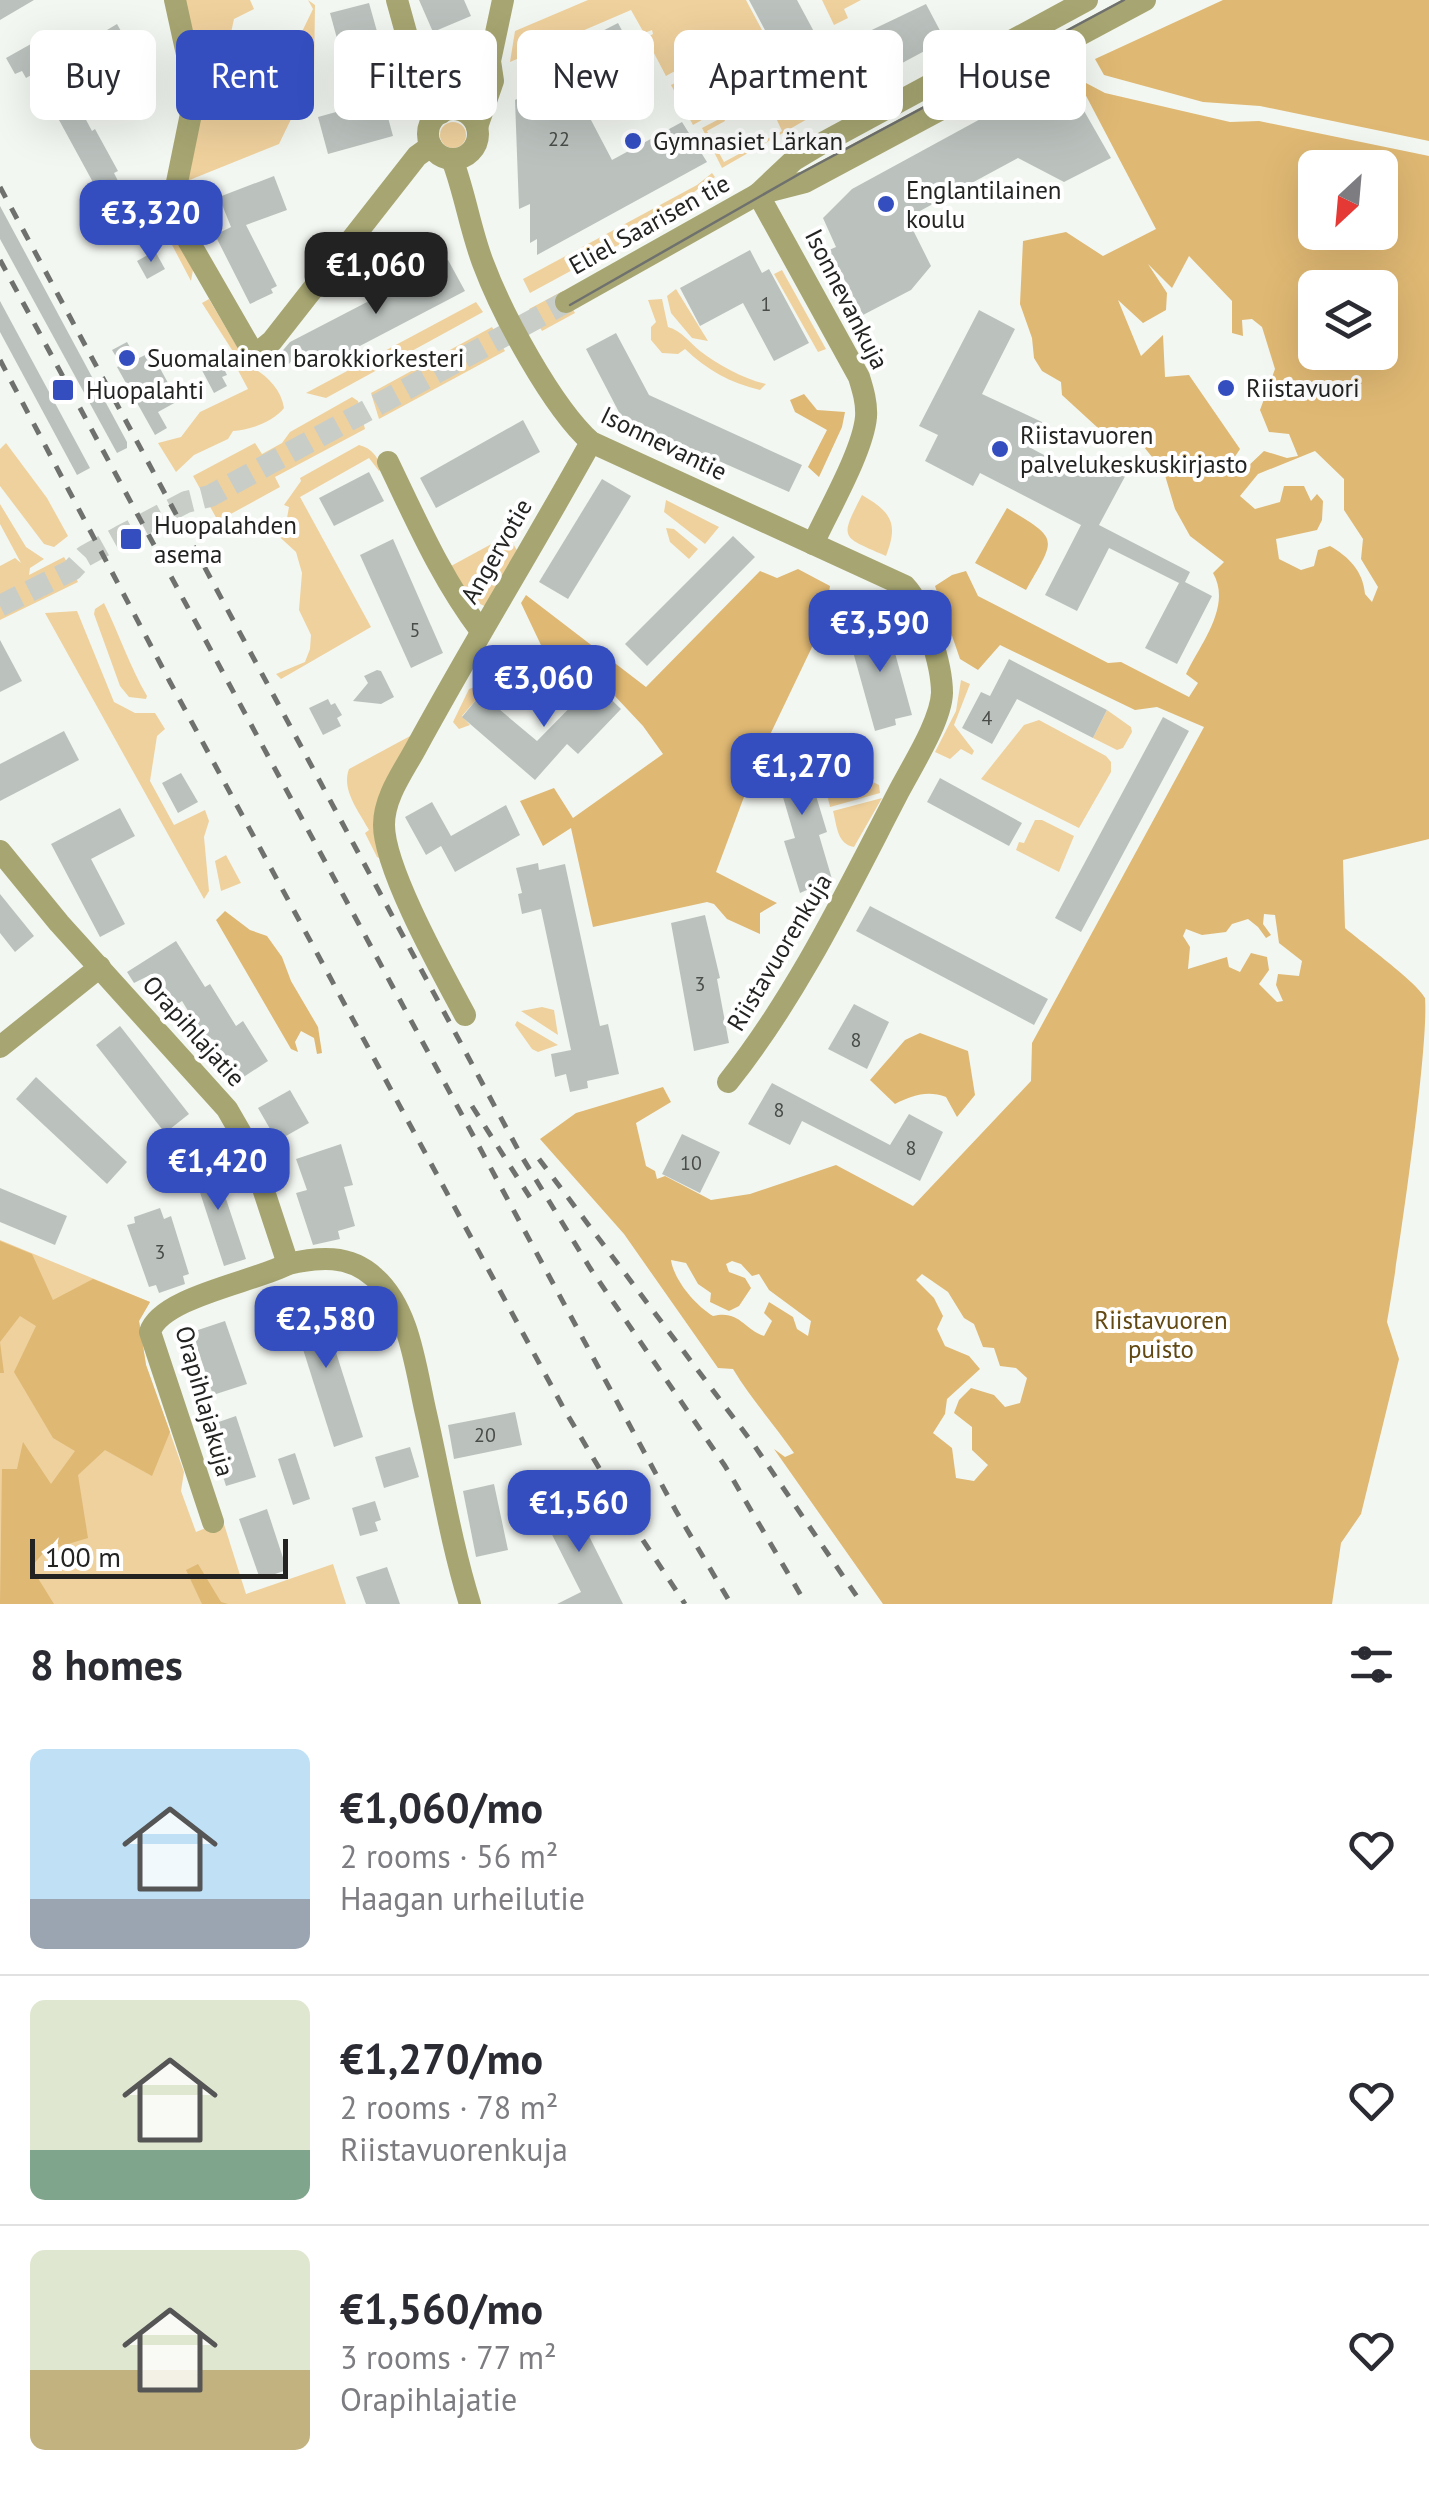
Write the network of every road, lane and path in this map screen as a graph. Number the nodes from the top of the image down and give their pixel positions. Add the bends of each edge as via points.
1 (175, 0) edge
2 (397, 0) edge
3 (503, 0) edge
4 (1087, 0) edge
5 (1145, 0) edge
6 (462, 132) junction
7 (431, 146) junction
8 (758, 194) junction
9 (566, 302) tunnel mouth
10 (591, 442) junction
11 (388, 462) dead end
12 (813, 544) junction
13 (891, 580) joint
14 (482, 631) junction
15 (0, 851) edge
16 (100, 967) junction
17 (465, 1015) dead end
18 (0, 1047) edge
19 (728, 1082) dead end
20 (288, 1264) junction
21 (213, 1522) dead end
22 (470, 1604) edge

1 - 7 street via 193,104 175,192 177,221 254,352 272,342
2 - 6 street via 415,65
3 - 6 street, Isonnevantie via 492,82
4 - 8 street, Eliel Saarisen tie via 812,149
5 - 8 street, Eliel Saarisen tie via 805,182
6 - 7 street via 444,157
6 - 7 street via 431,124
6 - 10 street, Isonnevantie via 483,264 559,408
8 - 9 street, Eliel Saarisen tie
8 - 12 street, Isonnevankuja via 865,398 861,439
10 - 12 street, Isonnevantie
10 - 14 street, Angervotie
11 - 14 street via 442,570
12 - 13 street, Isonnevantie
13 - 19 street, Riistavuorenkuja via 905,586 923,611 942,693 938,712 777,1017
14 - 17 street, Angervotie via 397,782 384,826 392,862
15 - 16 street, Orapihlajatie
16 - 18 street
16 - 20 street, Orapihlajatie via 227,1109 250,1149
20 - 21 street, Orapihlajakuja via 165,1310 150,1332
20 - 22 street via 344,1260 377,1278 394,1304 416,1366

